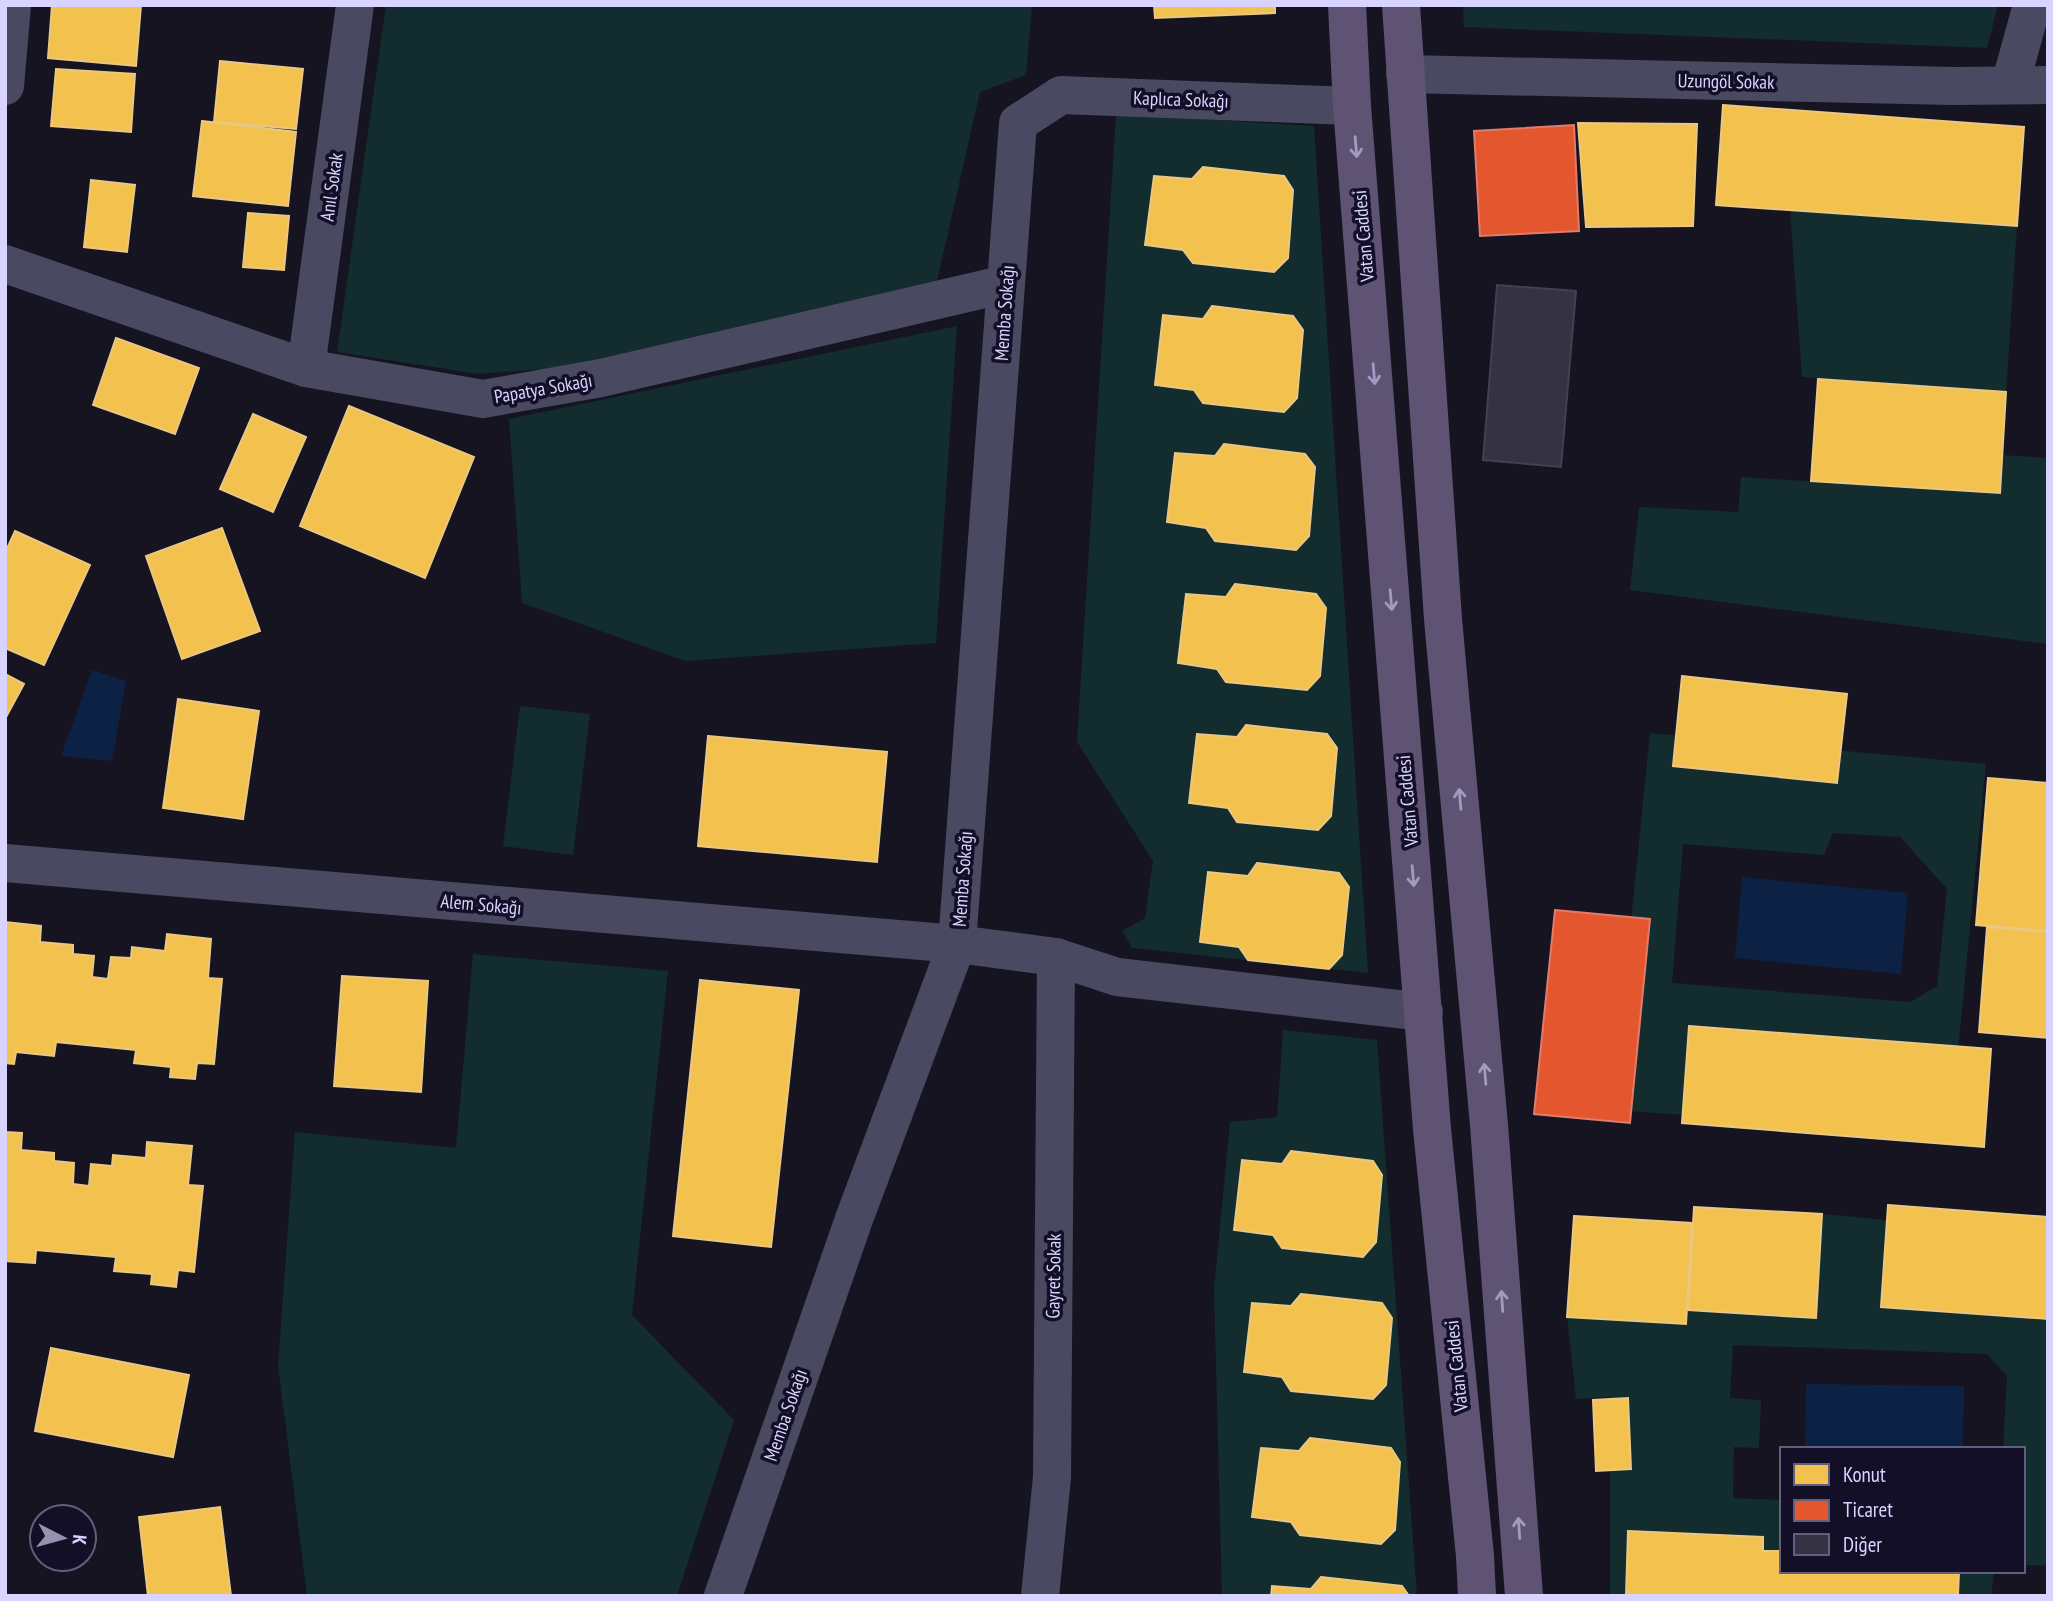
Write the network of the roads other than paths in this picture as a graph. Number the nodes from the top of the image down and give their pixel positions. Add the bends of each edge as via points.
1 (12, 5) edge
2 (355, 5) edge
3 (1347, 5) edge
4 (1401, 5) edge
5 (2032, 5) edge
6 (1405, 74) junction
7 (2010, 85) junction
8 (2048, 85) edge
9 (5, 86) edge
10 (1352, 106) junction
11 (1018, 123) joint
12 (5, 264) edge
13 (1006, 284) junction
14 (306, 368) junction
15 (5, 863) edge
16 (957, 944) junction
17 (1056, 957) junction
18 (1424, 1012) junction
19 (723, 1596) edge
20 (1040, 1596) edge
21 (1477, 1596) edge
22 (1524, 1596) edge

1 - 9 street
2 - 14 street, Anıl Sokak
3 - 10 main road, Vatan Caddesi
4 - 6 main road
5 - 7 street
6 - 7 street, Uzungöl Sokak
22 -> 6 main road via 1489,1125 1443,620
7 - 8 street, Uzungöl Sokak
10 - 11 street, Kaplıca Sokağı via 1060,95
10 -> 18 main road, Vatan Caddesi
11 - 13 street, Memba Sokağı
12 - 14 street, Papatya Sokağı
13 - 14 street, Papatya Sokağı via 601,378 483,399
13 - 16 street, Memba Sokağı
15 - 16 street, Alem Sokağı
16 - 17 street, Alem Sokağı
16 - 19 street, Memba Sokağı via 845,1245
17 - 18 street, Alem Sokağı via 1117,977
17 - 20 street, Gayret Sokak via 1052,1477
18 - 21 main road, Vatan Caddesi

